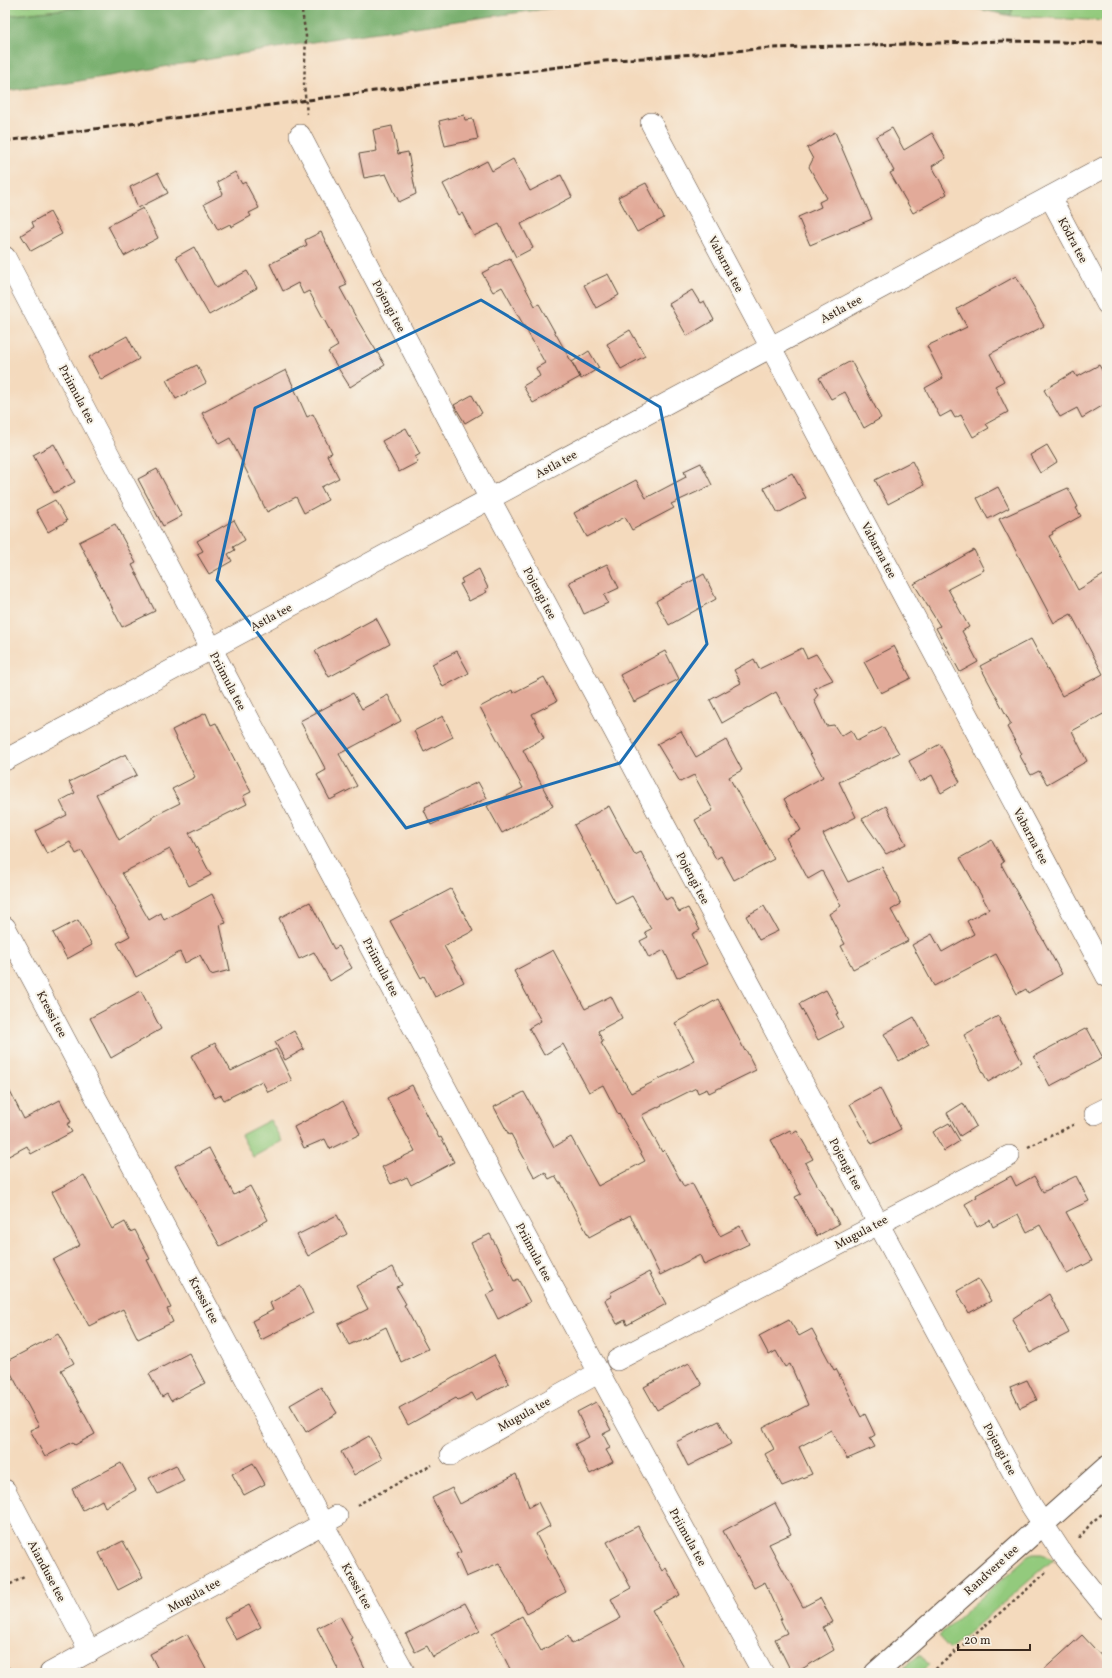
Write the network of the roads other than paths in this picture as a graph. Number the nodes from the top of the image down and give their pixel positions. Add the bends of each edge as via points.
1 (651, 123) dead end
2 (300, 135) road end
3 (1107, 166) edge
4 (1050, 197) junction
5 (5, 257) edge
6 (1107, 304) edge
7 (771, 348) junction
8 (490, 499) junction
9 (211, 650) junction
10 (5, 760) edge
11 (5, 926) edge
12 (1107, 977) edge
13 (1009, 1156) road end
14 (878, 1223) junction
15 (617, 1360) dead end
16 (598, 1373) junction
17 (451, 1455) road end
18 (1107, 1468) edge
19 (5, 1490) edge
20 (330, 1520) junction
21 (1042, 1524) junction
22 (1107, 1609) edge
23 (90, 1652) junction
24 (50, 1673) edge
25 (405, 1673) edge
26 (763, 1673) edge
27 (876, 1673) edge

1 - 7 street, Vabarna tee
2 - 8 street, Pojengi tee
3 - 4 street, Astla tee
4 - 6 street, Kõdra tee
4 - 7 street, Astla tee
5 - 9 street, Priimula tee
7 - 8 street, Astla tee
7 - 12 street, Vabarna tee
8 - 9 street, Astla tee
8 - 14 street, Pojengi tee
9 - 10 street, Astla tee
9 - 16 street, Priimula tee
11 - 20 street, Kressi tee
13 - 14 street, Mugula tee
14 - 15 street, Mugula tee
14 - 21 street, Pojengi tee
16 - 17 street, Mugula tee
16 - 26 street, Priimula tee
18 - 21 main road, Randvere tee
19 - 23 street, Aianduse tee
20 - 23 street, Mugula tee
20 - 25 street, Kressi tee
21 - 22 street, Pojengi tee
21 - 27 main road, Randvere tee
23 - 24 street, Mugula tee

